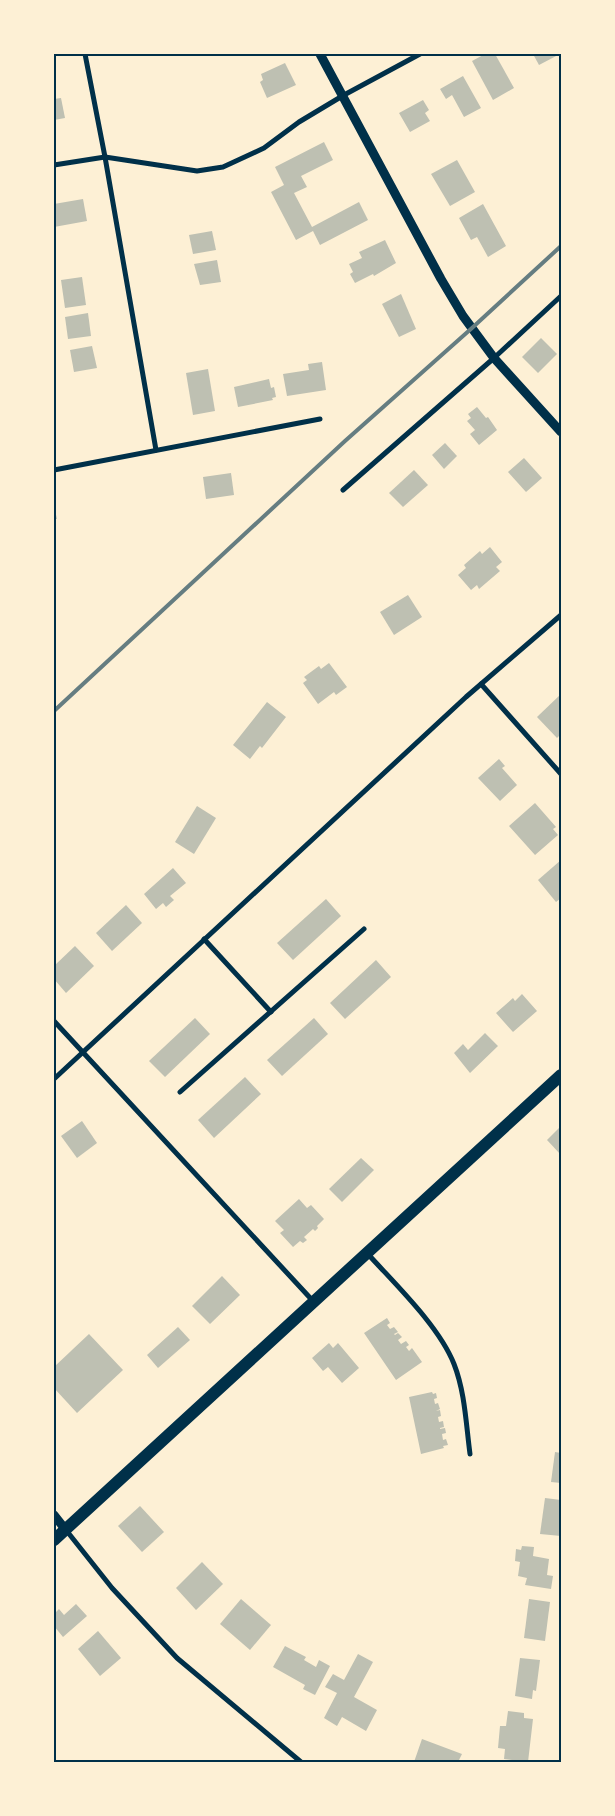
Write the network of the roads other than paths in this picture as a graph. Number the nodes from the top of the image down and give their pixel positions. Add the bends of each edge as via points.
1 (85, 54) edge
2 (320, 54) edge
3 (420, 54) edge
4 (344, 95) junction
5 (105, 157) junction
6 (54, 165) edge
7 (561, 296) edge
8 (494, 358) junction
9 (320, 419) dead end
10 (561, 432) edge
11 (156, 450) junction
12 (54, 470) edge
13 (344, 490) dead end
14 (561, 615) edge
15 (481, 684) junction
16 (561, 774) edge
17 (364, 929) dead end
18 (204, 939) junction
19 (271, 1012) junction
20 (54, 1021) edge
21 (83, 1052) junction
22 (561, 1075) edge
23 (54, 1079) edge
24 (180, 1092) dead end
25 (367, 1253) junction
26 (314, 1302) junction
27 (470, 1454) dead end
28 (54, 1515) edge
29 (65, 1529) junction
30 (54, 1540) edge
31 (301, 1762) edge

1 - 5 street
2 - 4 street
3 - 4 street
4 - 5 street via 264,148 223,167 197,171
4 - 8 street via 441,279
5 - 6 street
5 - 11 street
7 - 8 street
8 - 10 street
8 - 13 street
9 - 11 street
11 - 12 street
14 - 15 street
15 - 16 street
15 - 18 street
17 - 19 street
18 - 19 street
18 - 21 street
19 - 24 street
20 - 21 street
21 - 23 street
21 - 26 street
22 - 25 main road
25 - 26 main road
25 - 27 street via 432,1326 448,1351 462,1390
26 - 29 main road
28 - 29 street
29 - 30 main road
29 - 31 street via 112,1588 177,1658

